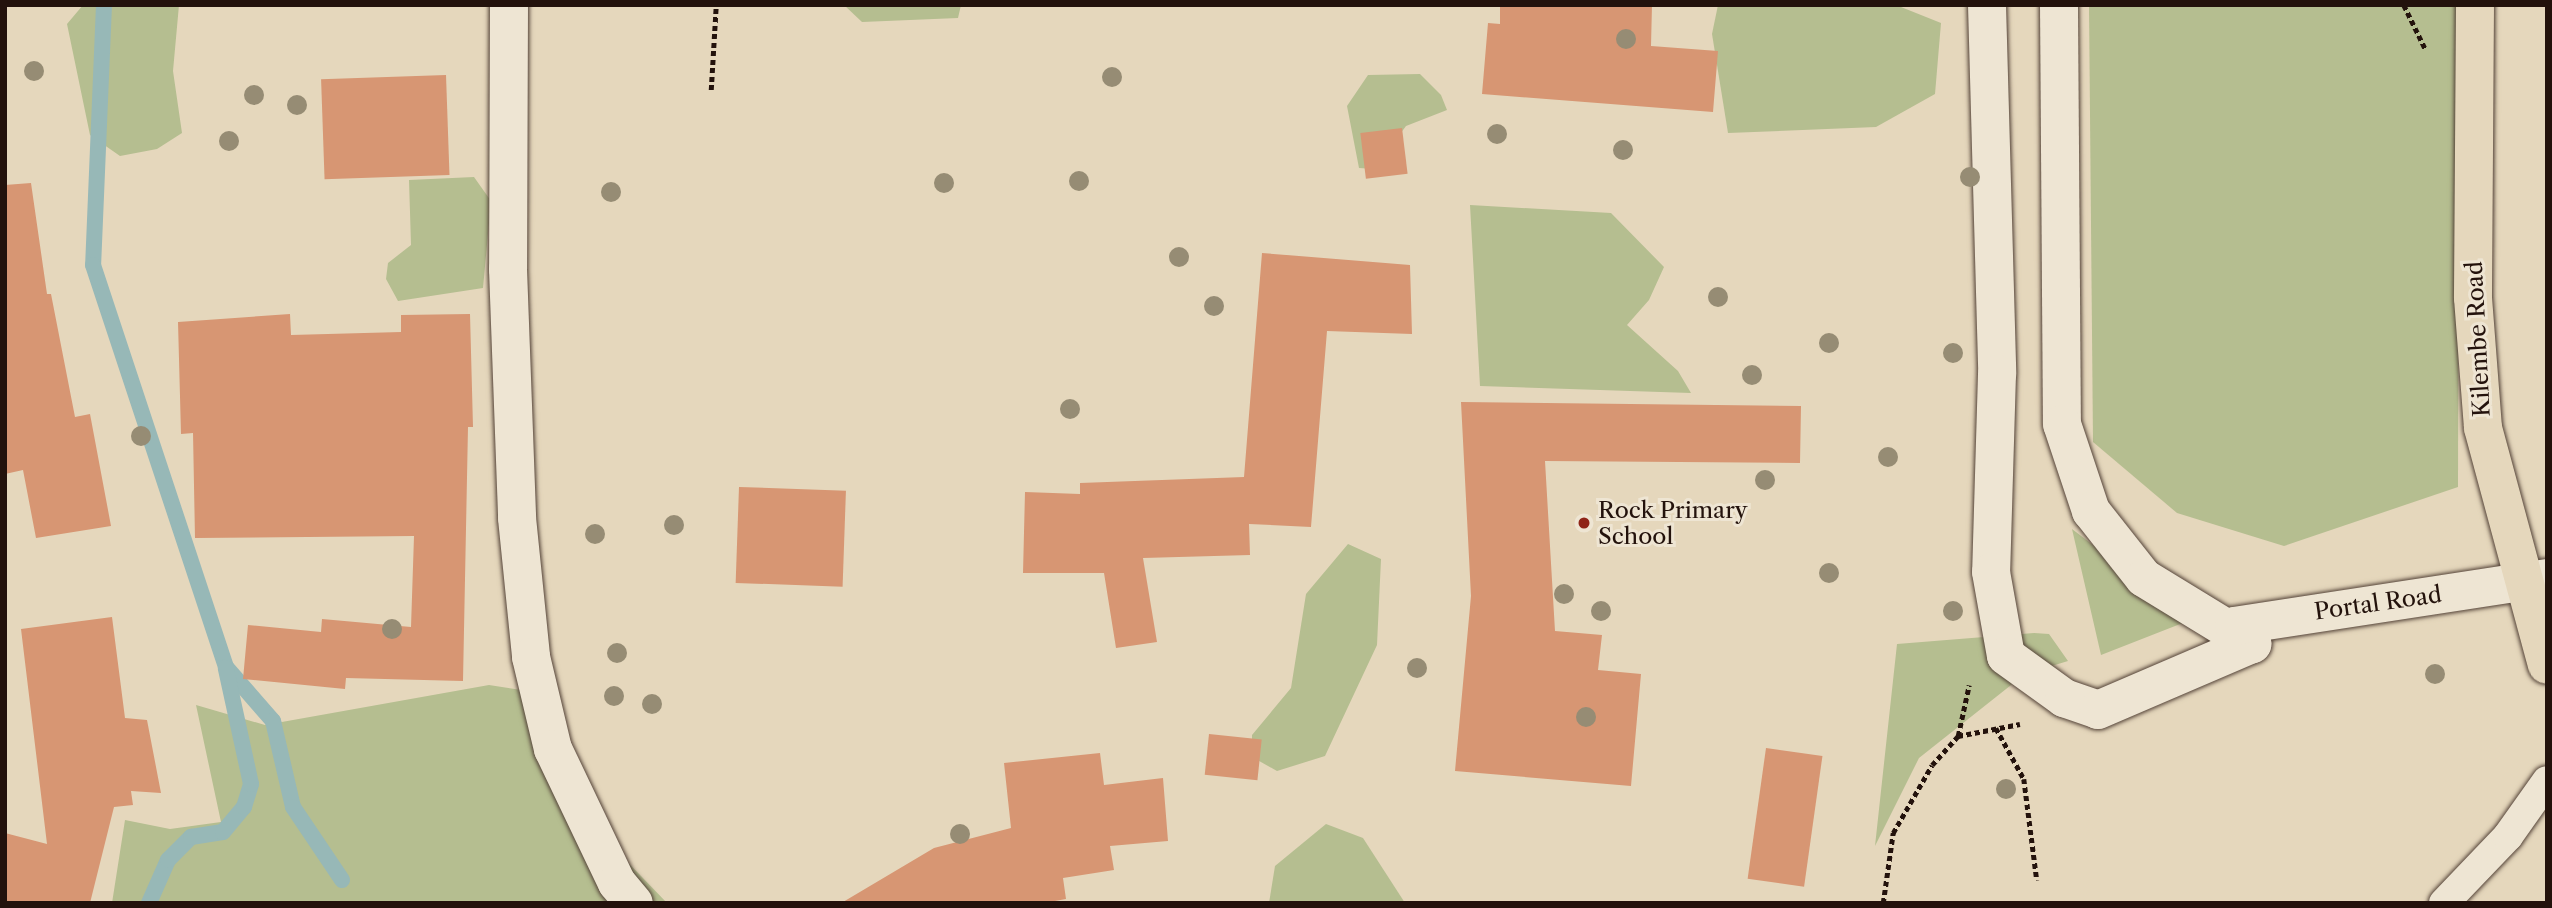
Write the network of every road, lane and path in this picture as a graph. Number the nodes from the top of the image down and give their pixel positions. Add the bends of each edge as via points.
1 (509, 5) edge
2 (716, 5) edge
3 (1987, 5) edge
4 (2059, 5) edge
5 (2475, 5) edge
6 (711, 90) dead end
7 (2536, 580) edge
8 (2252, 644) junction
9 (2547, 665) edge
10 (2098, 710) junction
11 (1996, 727) junction
12 (2547, 781) edge
13 (2037, 880) dead end
14 (634, 903) edge
15 (1883, 903) edge
16 (2444, 903) edge

1 - 14 street via 508,268 517,518 531,657 554,749 617,883
2 - 6 path
3 - 10 street via 1997,374 1991,572 2006,656 2064,698
4 - 8 street via 2062,424 2091,510 2144,578
5 - 7 main road, Kilembe Road via 2473,298 2483,428
7 - 8 street, Portal Road via 2234,626
7 - 9 main road, Kilembe Road
8 - 10 street
10 - 11 path
11 - 13 path via 2024,779
11 - 15 path via 1958,736 1932,765 1893,833
12 - 16 lane via 2508,836

